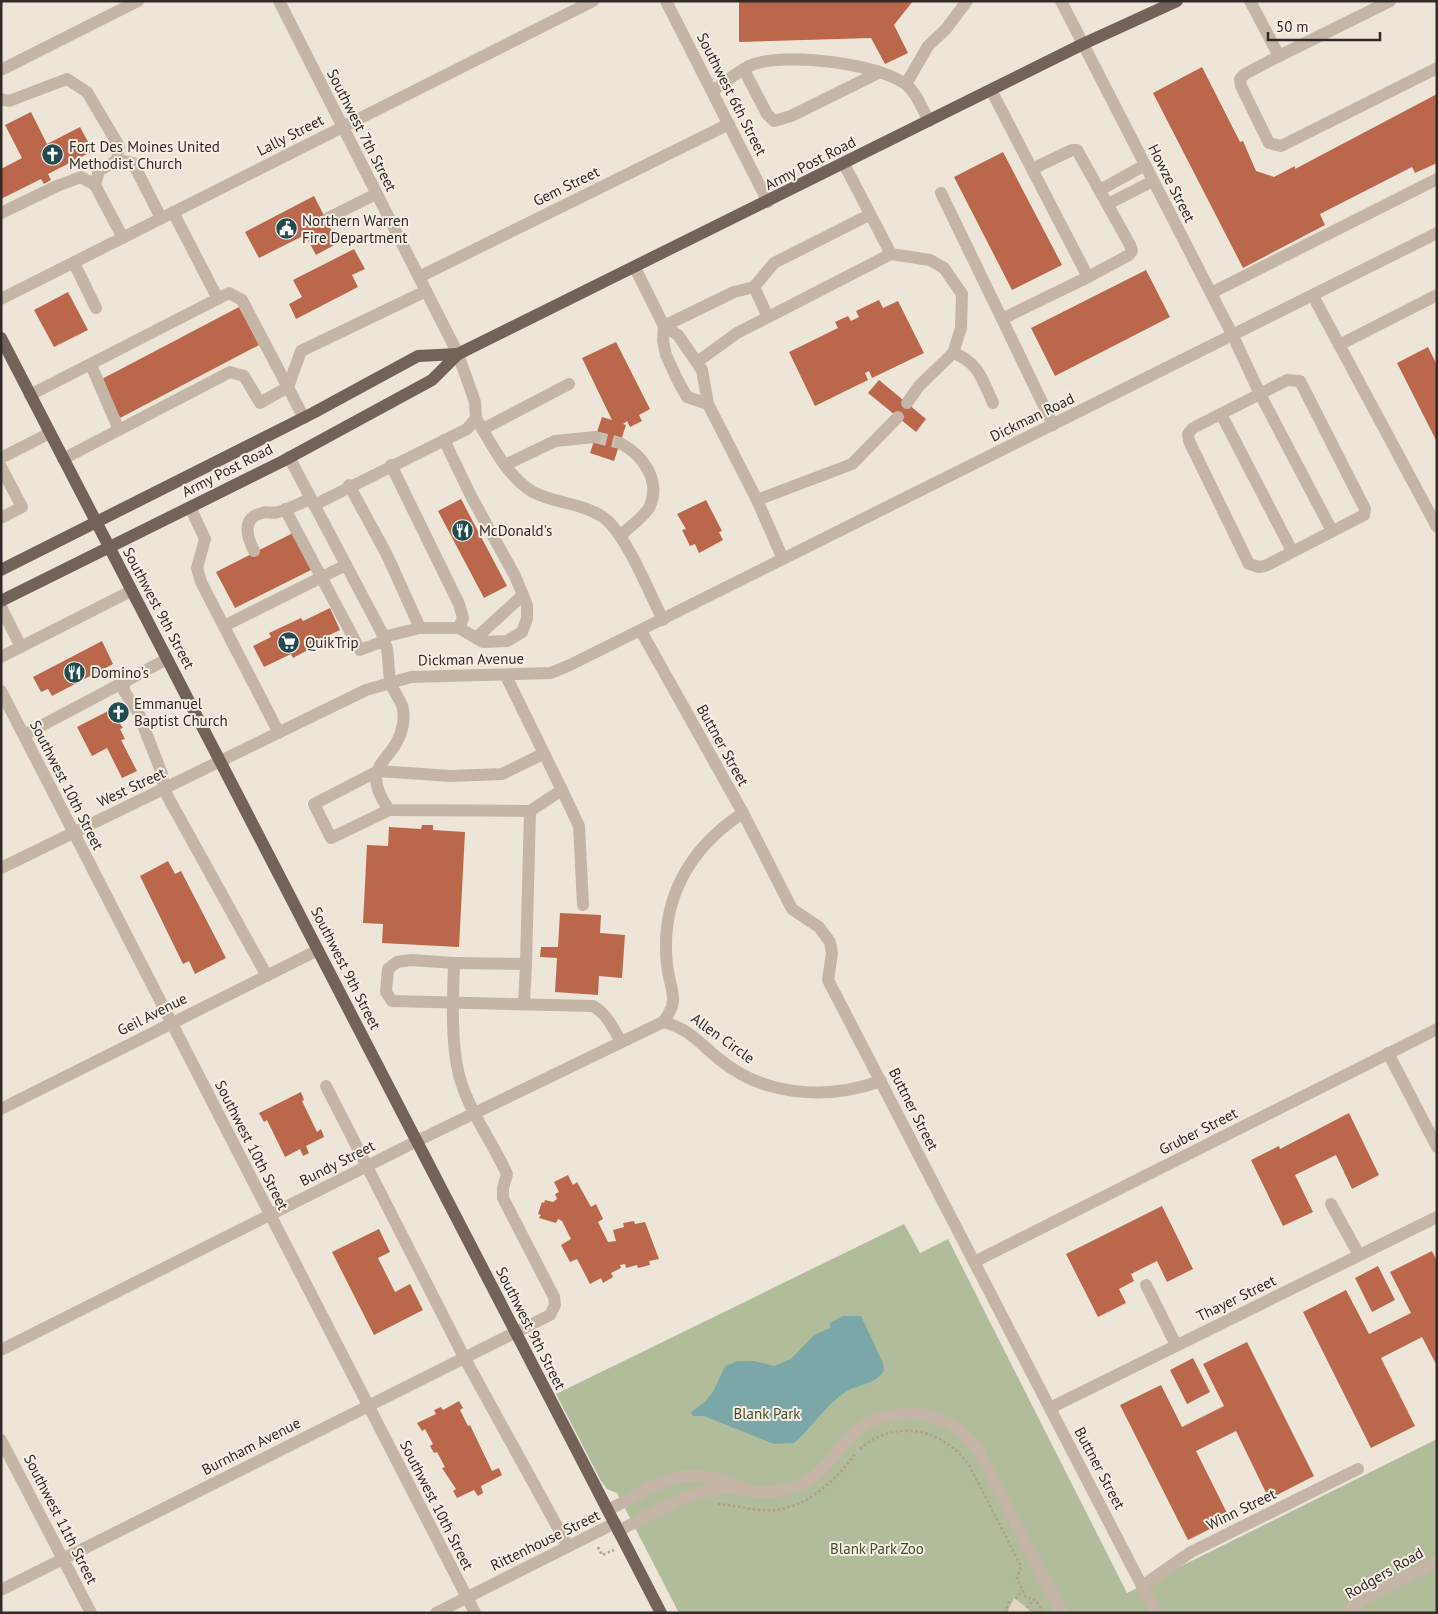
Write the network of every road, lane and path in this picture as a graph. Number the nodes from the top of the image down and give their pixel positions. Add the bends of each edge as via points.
1 (138, 1) edge
2 (279, 1) edge
3 (593, 1) edge
4 (666, 1) edge
5 (966, 1) edge
6 (1061, 1) edge
7 (1177, 1) edge
8 (1250, 1) edge
9 (1390, 1) edge
10 (1083, 44) junction
11 (1279, 56) junction
12 (1437, 68) edge
13 (1, 70) edge
14 (744, 70) junction
15 (878, 73) junction
16 (906, 84) junction
17 (991, 90) junction
18 (712, 91) junction
19 (1, 99) edge
20 (929, 121) junction
21 (729, 124) junction
22 (342, 127) junction
23 (117, 160) junction
24 (844, 164) junction
25 (1145, 165) junction
26 (1032, 169) junction
27 (1437, 179) edge
28 (1153, 181) junction
29 (94, 185) junction
30 (1100, 190) junction
31 (941, 193) dead end
32 (376, 194) junction
33 (768, 202) junction
34 (1108, 204) junction
35 (173, 212) junction
36 (1, 213) edge
37 (869, 215) junction
38 (161, 218) junction
39 (328, 218) dead end
40 (1437, 233) edge
41 (122, 238) junction
42 (891, 254) junction
43 (74, 263) junction
44 (636, 268) junction
45 (418, 277) junction
46 (1088, 277) junction
47 (754, 287) junction
48 (426, 291) junction
49 (1211, 293) junction
50 (1437, 295) edge
51 (1313, 296) junction
52 (1, 299) edge
53 (218, 299) junction
54 (96, 308) dead end
55 (768, 317) junction
56 (1002, 319) junction
57 (664, 326) junction
58 (1233, 336) junction
59 (1, 338) edge
60 (1340, 345) junction
61 (953, 353) junction
62 (458, 354) junction
63 (697, 362) junction
64 (91, 365) junction
65 (569, 384) dead end
66 (288, 387) junction
67 (1260, 394) junction
68 (30, 395) junction
69 (907, 403) dead end
70 (993, 403) dead end
71 (708, 404) junction
72 (1221, 414) junction
73 (898, 417) dead end
74 (304, 418) junction
75 (476, 418) junction
76 (1053, 425) junction
77 (119, 430) junction
78 (483, 430) junction
79 (50, 433) junction
80 (595, 437) tunnel mouth
81 (444, 440) junction
82 (620, 443) tunnel mouth
83 (289, 457) junction
84 (1, 458) edge
85 (63, 459) junction
86 (391, 465) junction
87 (505, 465) junction
88 (1, 467) edge
89 (350, 485) junction
90 (757, 500) junction
91 (312, 502) junction
92 (190, 507) junction
93 (285, 509) junction
94 (1, 518) edge
95 (96, 524) junction
96 (1437, 527) edge
97 (1332, 531) junction
98 (620, 536) junction
99 (109, 548) junction
100 (254, 551) dead end
101 (1292, 552) junction
102 (783, 558) junction
103 (346, 564) junction
104 (1, 570) edge
105 (322, 577) junction
106 (131, 591) junction
107 (523, 595) junction
108 (1, 602) edge
109 (1, 607) edge
110 (664, 620) junction
111 (224, 626) junction
112 (420, 628) junction
113 (458, 628) junction
114 (641, 631) junction
115 (476, 638) junction
116 (384, 639) junction
117 (21, 647) junction
118 (1, 657) edge
119 (167, 659) junction
120 (506, 676) junction
121 (124, 682) junction
122 (391, 684) junction
123 (1, 691) edge
124 (279, 733) junction
125 (24, 735) junction
126 (543, 754) junction
127 (221, 762) junction
128 (378, 771) junction
129 (164, 790) junction
130 (562, 790) junction
131 (389, 810) junction
132 (530, 811) junction
133 (743, 813) junction
134 (72, 832) junction
135 (1, 868) edge
136 (583, 905) dead end
137 (318, 950) junction
138 (454, 963) junction
139 (526, 964) junction
140 (267, 976) junction
141 (453, 1002) junction
142 (524, 1003) junction
143 (663, 1022) junction
144 (171, 1023) junction
145 (1437, 1029) edge
146 (621, 1042) junction
147 (1388, 1053) junction
148 (881, 1081) junction
149 (326, 1086) dead end
150 (1, 1109) edge
151 (474, 1113) junction
152 (417, 1141) junction
153 (1437, 1147) edge
154 (366, 1167) junction
155 (1331, 1204) dead end
156 (270, 1215) junction
157 (1437, 1217) edge
158 (1359, 1255) junction
159 (974, 1262) junction
160 (1146, 1285) dead end
161 (516, 1332) junction
162 (1176, 1345) junction
163 (1, 1350) edge
164 (464, 1356) junction
165 (368, 1406) junction
166 (1050, 1408) junction
167 (1, 1440) edge
168 (1358, 1469) dead end
169 (747, 1490) junction
170 (712, 1504) dead end
171 (608, 1510) junction
172 (617, 1527) junction
173 (596, 1542) dead end
174 (568, 1546) junction
175 (610, 1552) dead end
176 (63, 1559) junction
177 (1437, 1561) edge
178 (1142, 1586) junction
179 (1, 1590) edge
180 (1023, 1590) junction
181 (467, 1597) junction
182 (1016, 1599) dead end
183 (1034, 1599) junction
184 (1009, 1601) dead end
185 (1027, 1608) dead end
186 (91, 1613) edge
187 (436, 1613) edge
188 (475, 1613) edge
189 (661, 1613) edge
190 (1005, 1613) edge
191 (1043, 1613) edge
192 (1062, 1613) edge
193 (1156, 1613) edge
194 (1347, 1613) edge

1 - 13 street
2 - 22 street, Southwest 7th Street
3 - 22 street, Lally Street
4 - 18 street, Southwest 6th Street
5 - 16 street via 946,29 928,46
6 - 10 street, Howze Street
7 - 10 main road, Army Post Road
8 - 11 street
9 - 11 street
10 - 17 main road, Army Post Road
10 - 25 street, Howze Street
11 - 12 street via 1240,79 1240,86 1269,143 1274,146 1281,146
14 - 15 street via 767,62 799,60 848,64
14 - 15 street via 767,114 774,120 791,116
14 - 18 street
15 - 16 street
16 - 20 street
17 - 20 main road, Army Post Road
17 - 26 street
18 - 21 street, Southwest 6th Street
19 - 23 street via 9,100 67,79 87,92 119,146
20 - 24 main road, Army Post Road
21 - 33 street, Southwest 6th Street
21 - 45 street, Gem Street
22 - 32 street, Southwest 7th Street
22 - 35 street, Lally Street
23 - 29 street via 99,171
23 - 38 street via 133,163
24 - 33 main road, Army Post Road
24 - 37 street
25 - 28 street, Howze Street
25 - 30 street
26 - 30 street via 1077,150
26 - 46 street
27 - 49 street
28 - 34 street
28 - 49 street, Howze Street
29 - 36 street via 81,177
29 - 41 street
30 - 34 street
31 - 56 street
32 - 39 street
32 - 45 street, Southwest 7th Street
33 - 44 main road, Army Post Road
34 - 46 street via 1132,251
35 - 38 street, Lally Street
35 - 53 street
37 - 42 street
37 - 47 street via 774,263
38 - 41 street, Lally Street
40 - 51 street, Dickman Road
41 - 43 street, Lally Street
42 - 55 street
42 - 61 street via 930,260 944,268 953,279 962,294 963,314
43 - 52 street, Lally Street
43 - 54 street
44 - 57 street
44 - 62 main road, Army Post Road
45 - 48 street, Southwest 7th Street
46 - 56 street
47 - 55 street
47 - 57 street via 734,292
48 - 62 street, Southwest 7th Street
48 - 66 street via 300,351
49 - 58 street, Howze Street
50 - 60 street
51 - 58 street, Dickman Road
51 - 60 street
53 - 64 street
53 - 66 street via 229,293 242,300
55 - 63 street via 737,333
56 - 76 street
57 - 63 street via 678,334
57 - 71 street via 666,355 678,381 687,396
58 - 67 street, Howze Street
58 - 76 street, Dickman Road
59 - 68 main road, Southwest 9th Street
60 - 96 street
61 - 69 street via 919,386
61 - 70 street via 967,358 978,372
62 - 74 main road, Army Post Road via 418,356
62 - 75 street, Southwest 7th Street
62 - 83 main road, Army Post Road via 432,380
63 - 71 street via 702,370
64 - 68 street
64 - 77 street
65 - 78 street
66 - 74 street
66 - 77 street via 260,403 244,376 230,372
67 - 72 street
67 - 97 street, Howze Street
67 - 97 street via 1287,380 1300,381 1365,508 1364,515
68 - 79 main road, Southwest 9th Street
71 - 90 street
72 - 101 street
72 - 101 street via 1193,428 1188,434 1188,442 1249,564 1265,566
73 - 90 street via 852,464
74 - 95 main road, Army Post Road
75 - 78 street, Southwest 7th Street
75 - 81 street via 467,429
76 - 102 street, Dickman Road
77 - 85 street
78 - 87 street, Southwest 7th Street
79 - 84 street
79 - 85 main road, Southwest 9th Street
80 - 87 street via 544,445
81 - 86 street
81 - 107 street
82 - 98 street via 638,455 649,472 653,487 648,510
83 - 91 street
83 - 92 main road, Army Post Road
85 - 95 main road, Southwest 9th Street
86 - 89 street
86 - 113 street via 459,604 463,618
87 - 98 street, Southwest 7th Street via 533,492 573,503 606,520
88 - 94 street via 22,507
89 - 91 street
89 - 112 street
90 - 102 street
91 - 93 street
91 - 103 street
92 - 99 main road, Army Post Road
92 - 111 street via 205,539 197,568 201,582
93 - 100 street via 275,513 263,512 246,526 246,537
93 - 105 street
95 - 99 main road, Southwest 9th Street
95 - 104 main road, Army Post Road
97 - 101 street
98 - 110 street, Southwest 7th Street
99 - 106 main road, Southwest 9th Street
99 - 108 main road, Army Post Road
102 - 110 street, Dickman Road
103 - 105 street
103 - 116 street
105 - 111 street
105 - 116 street via 360,650
106 - 117 street
106 - 119 main road, Southwest 9th Street
107 - 115 street
107 - 115 street via 527,619 522,632 507,641 483,642
109 - 117 street
110 - 114 street, Dickman Road
111 - 124 street
112 - 113 street
112 - 116 street
113 - 115 street
114 - 120 street, Dickman Avenue via 551,673
114 - 133 street, Buttner Street
116 - 122 street
117 - 118 street
119 - 121 street
119 - 127 main road, Southwest 9th Street
120 - 122 street, Dickman Avenue via 411,677
120 - 126 street
121 - 125 street
121 - 129 street via 124,690 138,712 162,774
122 - 124 street, Dickman Avenue via 366,690
122 - 128 street via 403,702 403,724 397,742
123 - 125 street, Southwest 10th Street
124 - 127 street, Dickman Avenue
125 - 134 street, Southwest 10th Street
126 - 128 street via 502,774 451,776
126 - 130 street
127 - 129 street, West Street
127 - 137 main road, Southwest 9th Street
128 - 131 street via 374,781
128 - 131 street via 314,804 331,838
129 - 134 street, West Street
129 - 140 street
130 - 132 street
130 - 136 street via 579,826
131 - 132 street
132 - 139 street
133 - 143 street, Allen Circle via 701,848 677,888 666,934 667,966 674,1000 672,1011
133 - 148 street, Buttner Street via 792,909 820,927 830,942 832,953 828,980
134 - 135 street, West Street
134 - 144 street, Southwest 10th Street
137 - 140 street, Geil Avenue
137 - 152 main road, Southwest 9th Street
138 - 139 street
138 - 141 street
138 - 141 street via 397,962 388,969 386,992 392,1001
139 - 142 street
140 - 144 street, Geil Avenue
141 - 142 street
141 - 151 street via 457,1068
142 - 146 street via 592,1006 608,1019
143 - 146 street, Bundy Street
143 - 148 street, Allen Circle via 689,1031 733,1069 780,1089 830,1093
144 - 150 street, Geil Avenue
144 - 156 street, Southwest 10th Street
145 - 147 street, Gruber Street
146 - 151 street, Bundy Street
147 - 153 street
147 - 159 street, Gruber Street
148 - 159 street, Buttner Street
149 - 154 street
151 - 152 street, Bundy Street
151 - 161 street, Burnham Avenue via 507,1174 503,1198 554,1297 555,1305 550,1315
152 - 154 street, Bundy Street
152 - 161 main road, Southwest 9th Street
154 - 156 street, Bundy Street
154 - 164 street
155 - 158 street
156 - 163 street, Bundy Street
156 - 165 street, Southwest 10th Street
157 - 158 street, Thayer Street
158 - 162 street, Thayer Street
159 - 166 street, Buttner Street
160 - 162 street
161 - 164 street, Burnham Avenue
161 - 171 main road, Southwest 9th Street
162 - 166 street, Thayer Street
164 - 165 street, Burnham Avenue
164 - 174 street
165 - 176 street, Burnham Avenue
165 - 181 street, Southwest 10th Street
166 - 178 street, Buttner Street
167 - 176 street, Southwest 11th Street
168 - 178 street, Winn Street via 1191,1552
169 - 171 street via 718,1478 697,1474 679,1476
169 - 172 street, Rittenhouse Street via 726,1488 687,1497
169 - 192 street, Rittenhouse Street via 778,1492 798,1486 818,1474 851,1435 888,1416 928,1415 948,1422 978,1449
170 - 180 path via 760,1510 806,1500 822,1491 869,1441 897,1431 927,1433 951,1445 969,1465 1021,1566 1017,1579
171 - 172 main road, Southwest 9th Street
172 - 174 street, Rittenhouse Street
172 - 189 main road, Southwest 9th Street
173 - 175 path via 602,1556
174 - 181 street, Rittenhouse Street
176 - 179 street, Burnham Avenue
176 - 186 street, Southwest 11th Street
177 - 194 street, Rodgers Road via 1367,1598
178 - 193 street, Buttner Street
180 - 182 path
180 - 183 path via 1026,1597
181 - 187 street, Rittenhouse Street
181 - 188 street, Southwest 10th Street
183 - 185 path
183 - 191 path
184 - 190 path

